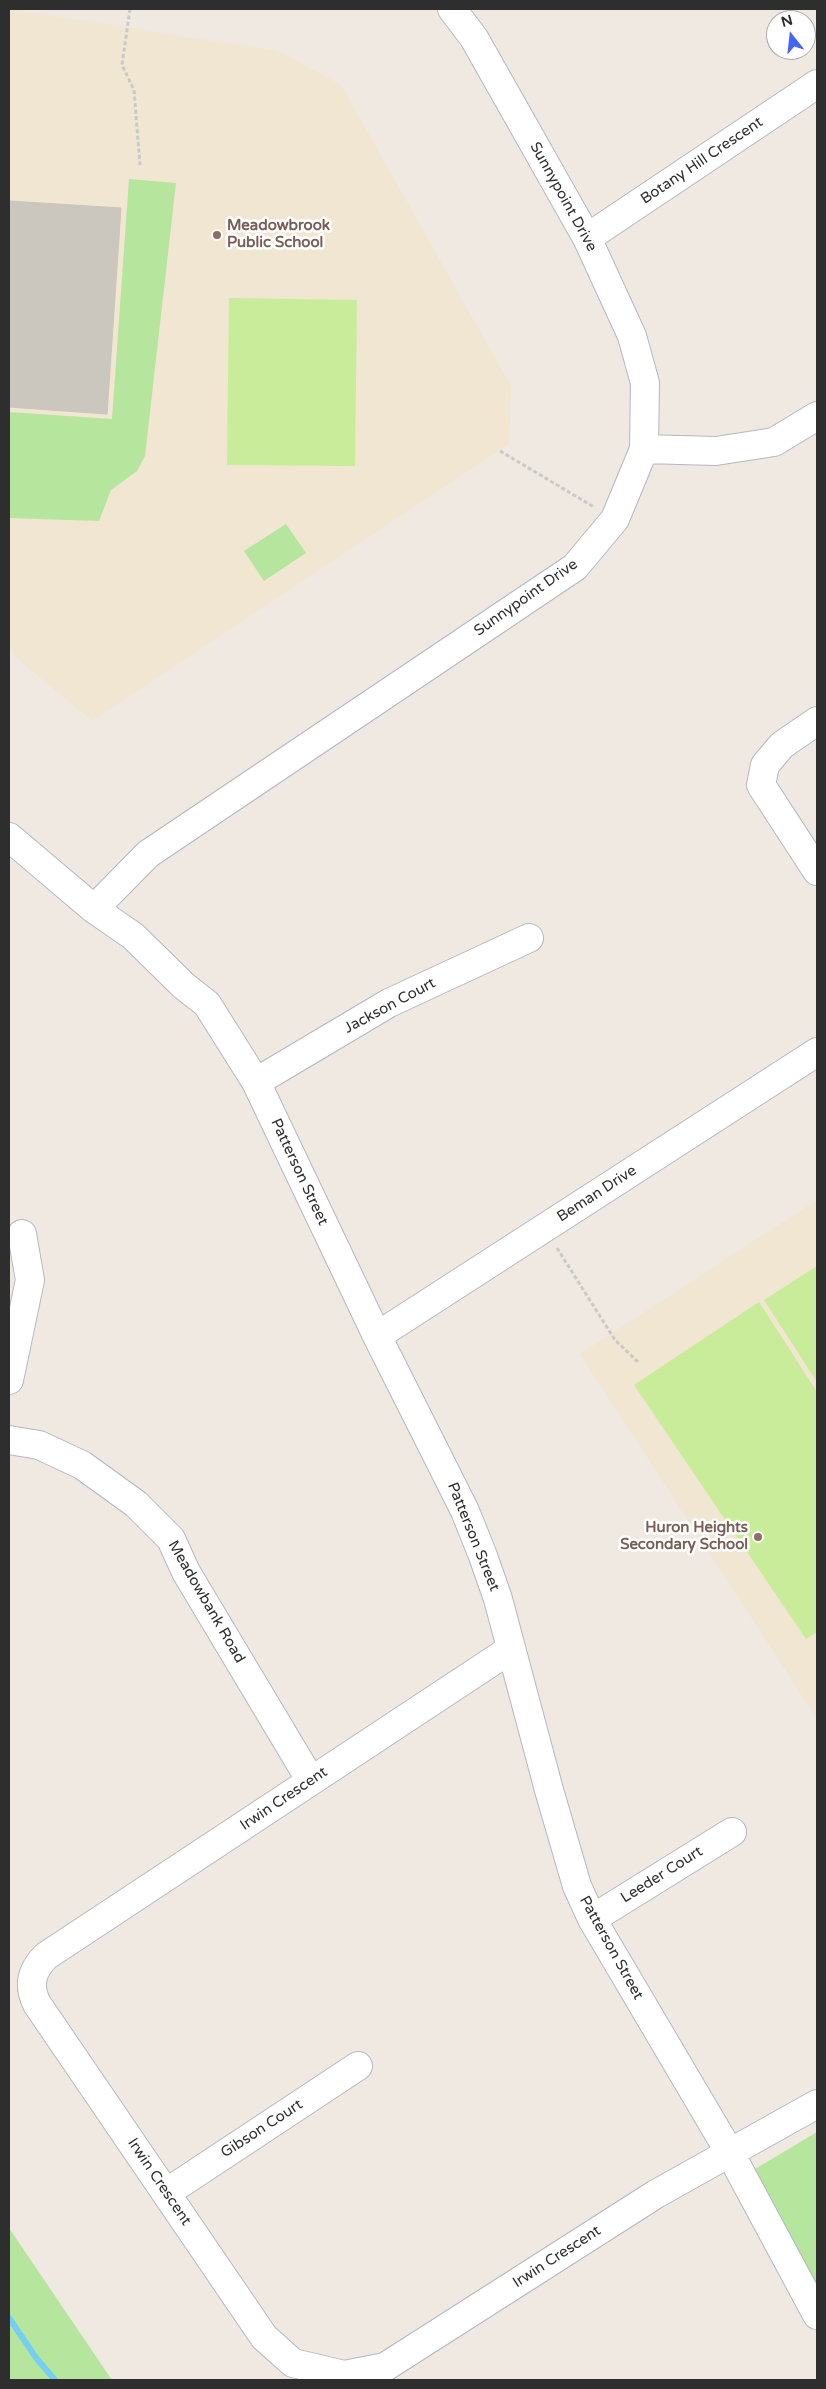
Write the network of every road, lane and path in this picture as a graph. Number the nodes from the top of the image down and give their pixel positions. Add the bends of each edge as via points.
1 (130, 9) edge
2 (452, 9) edge
3 (817, 84) edge
4 (140, 165) dead end
5 (587, 238) junction
6 (817, 416) edge
7 (644, 449) junction
8 (500, 451) dead end
9 (615, 519) junction
10 (817, 721) edge
11 (9, 837) edge
12 (817, 871) edge
13 (94, 909) junction
14 (529, 938) dead end
15 (817, 1052) edge
16 (256, 1082) junction
17 (544, 1228) junction
18 (22, 1234) dead end
19 (377, 1336) junction
20 (638, 1362) dead end
21 (9, 1380) edge
22 (9, 1440) edge
23 (511, 1649) junction
24 (311, 1781) junction
25 (732, 1832) dead end
26 (592, 1920) junction
27 (358, 2066) dead end
28 (817, 2104) edge
29 (730, 2153) junction
30 (166, 2193) junction
31 (817, 2315) edge

1 - 4 path via 122,65 134,90
2 - 5 street, Sunnypoint Drive via 474,38
3 - 5 street, Botany Hill Crescent
5 - 7 street, Sunnypoint Drive via 632,336 644,382
6 - 7 street via 774,442 716,451
7 - 9 street, Sunnypoint Drive
8 - 9 path
9 - 13 street, Sunnypoint Drive via 575,567 148,854
10 - 12 street via 782,745 765,764 761,785
11 - 13 street, Patterson Street
13 - 16 street, Patterson Street via 133,936 207,1004
14 - 16 street, Jackson Court via 389,1003
15 - 17 street, Beman Drive
16 - 19 street, Patterson Street
17 - 19 street, Beman Drive
17 - 20 path via 615,1340
18 - 21 street via 30,1280
19 - 23 street, Patterson Street via 465,1511 495,1590
22 - 24 street, Meadowbank Road via 39,1445 82,1465 136,1504 171,1538 186,1572
23 - 24 street, Irwin Crescent
23 - 26 street, Patterson Street via 577,1886
24 - 30 street, Irwin Crescent via 46,1956 33,1973 31,1984 37,2004
25 - 26 street, Leeder Court
26 - 29 street, Patterson Street
27 - 30 street, Gibson Court
28 - 29 street, Irwin Crescent
29 - 30 street, Irwin Crescent via 656,2194 385,2367 344,2375 293,2363 264,2337
29 - 31 street, Patterson Street

